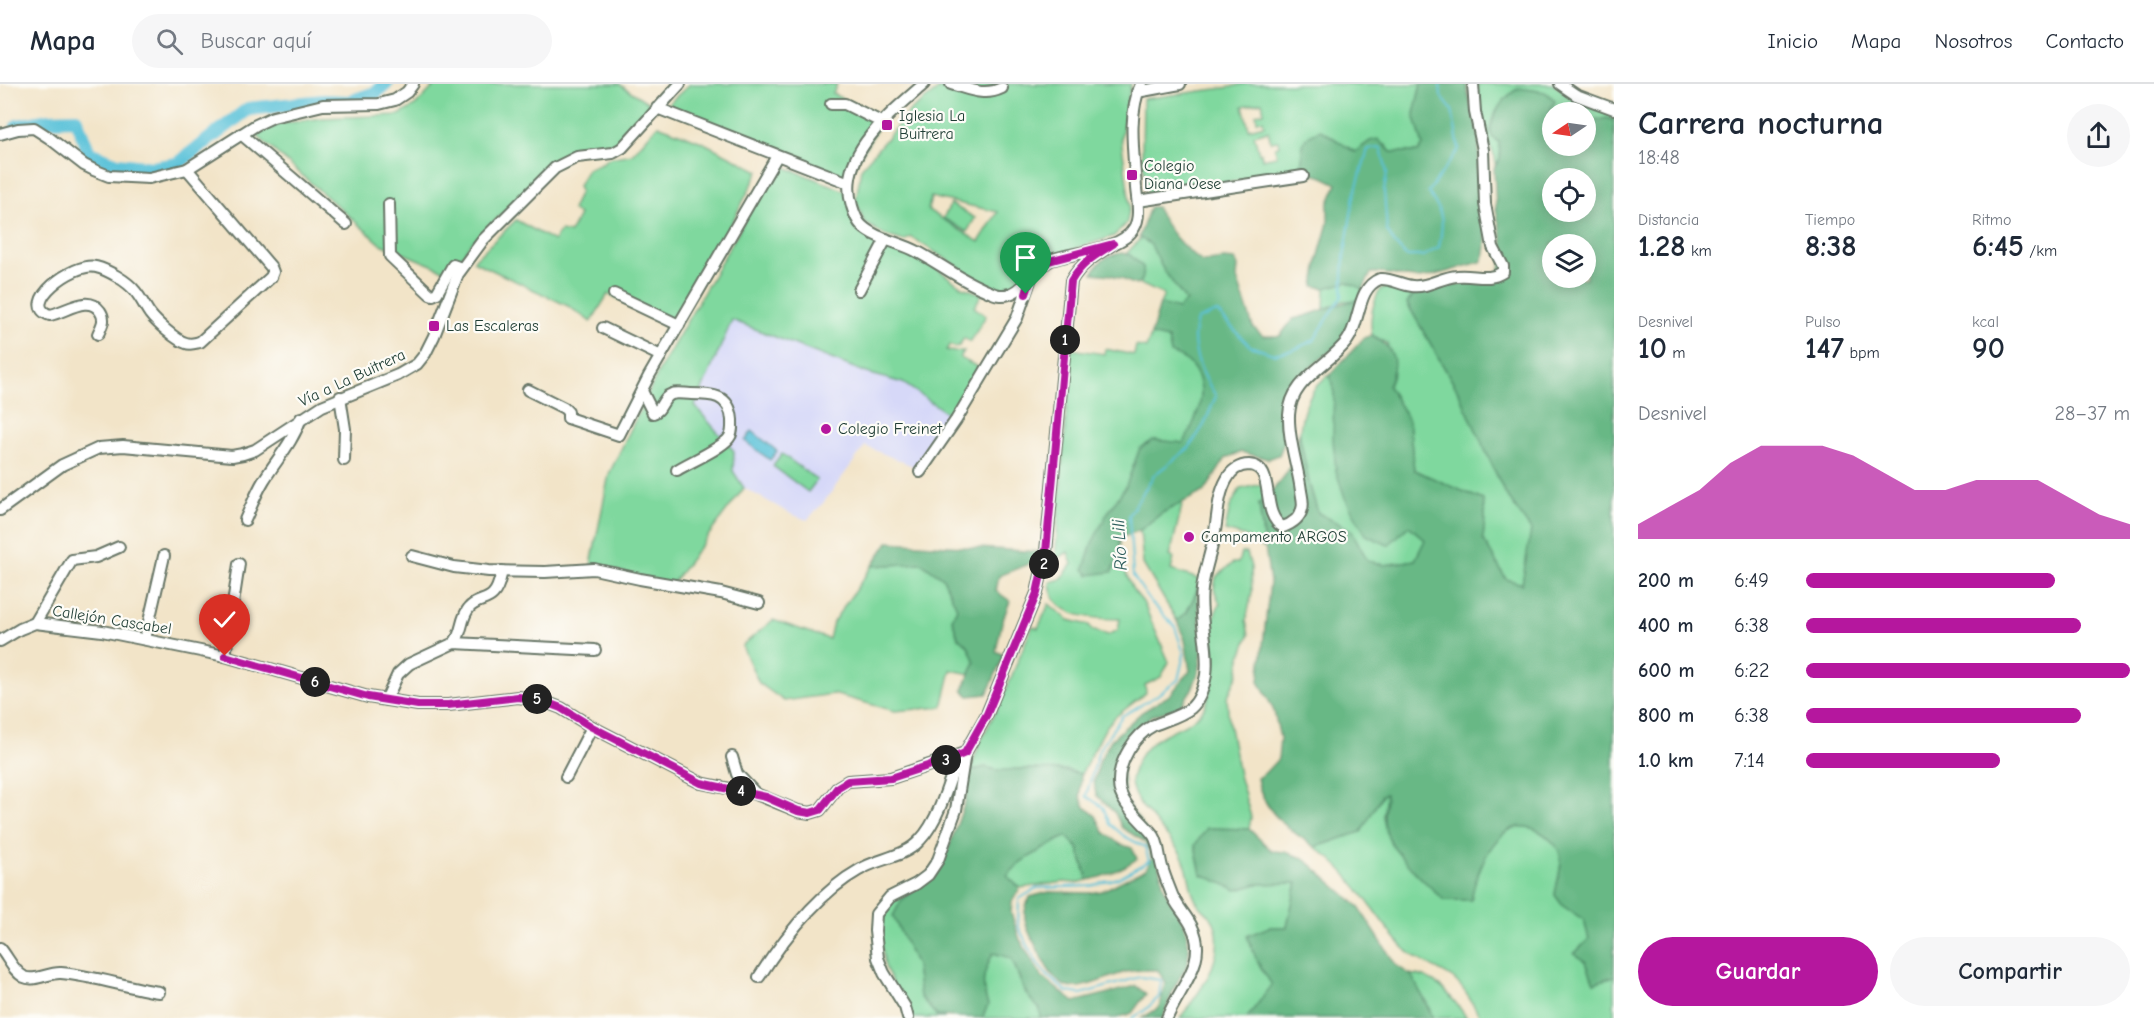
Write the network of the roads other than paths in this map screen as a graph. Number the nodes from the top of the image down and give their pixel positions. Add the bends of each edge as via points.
1 (413, 84) edge
2 (680, 84) edge
3 (924, 84) edge
4 (951, 84) edge
5 (1180, 84) edge
6 (1473, 84) edge
7 (1560, 84) edge
8 (1002, 88) dead end
9 (1139, 88) edge
10 (831, 104) dead end
11 (657, 108) junction
12 (1614, 109) edge
13 (881, 122) junction
14 (0, 134) edge
15 (241, 134) junction
16 (777, 156) junction
17 (186, 170) junction
18 (1303, 176) dead end
19 (849, 183) junction
20 (1138, 201) junction
21 (389, 204) dead end
22 (346, 224) dead end
23 (886, 239) junction
24 (1113, 244) junction
25 (461, 268) junction
26 (1032, 275) junction
27 (859, 290) dead end
28 (614, 294) dead end
29 (680, 325) junction
30 (603, 328) dead end
31 (98, 334) dead end
32 (661, 356) junction
33 (528, 390) dead end
34 (642, 391) junction
35 (340, 397) junction
36 (301, 418) junction
37 (345, 460) dead end
38 (677, 470) dead end
39 (920, 472) dead end
40 (0, 510) edge
41 (245, 520) dead end
42 (119, 547) dead end
43 (164, 556) dead end
44 (412, 556) dead end
45 (239, 564) dead end
46 (502, 571) junction
47 (759, 603) dead end
48 (35, 623) junction
49 (145, 639) junction
50 (0, 641) edge
51 (454, 643) junction
52 (595, 650) dead end
53 (225, 656) junction
54 (386, 700) junction
55 (592, 727) junction
56 (962, 755) junction
57 (732, 757) dead end
58 (566, 777) dead end
59 (756, 794) junction
60 (0, 948) edge
61 (759, 977) dead end
62 (159, 992) dead end
63 (908, 1018) edge
64 (1167, 1018) edge

1 - 15 street via 395,100 323,105 273,117
2 - 11 street, Vía a La Buitrera
3 - 13 street
4 - 8 street via 982,93
5 - 9 street
6 - 64 street via 1483,150 1485,204 1493,247 1503,272 1488,278 1456,276 1424,286 1380,279 1366,289 1347,341 1293,395 1290,437 1303,508 1299,516 1289,525 1277,524 1260,469 1249,465 1236,468 1228,476 1202,590 1207,656 1201,693 1192,707 1151,727 1136,740 1119,772 1119,788 1125,801 1156,839 1173,898 1196,938 1196,961
7 - 12 street via 1576,95
9 - 20 street via 1132,135
10 - 13 street via 845,104
11 - 16 street
11 - 25 street, Vía a La Buitrera via 622,148 613,153 577,157 555,168 483,240
13 - 19 street via 859,153
14 - 17 street via 34,128 84,165 109,176 150,178
15 - 17 street
15 - 22 street
16 - 19 street
16 - 29 street
17 - 31 street via 271,267 271,277 200,342 192,344 156,321 129,285 97,267 74,270 43,296 41,308 50,315 91,303 102,315
18 - 20 street
19 - 23 street via 854,213 862,225
20 - 24 street via 1134,229
21 - 25 street via 390,256 430,294 437,293 453,265
23 - 26 street via 999,296 1018,290
23 - 27 street
24 - 26 street via 1049,261
24 - 56 street via 1087,260 1071,281 1046,552 1037,593 987,714
25 - 35 street, Vía a La Buitrera via 435,336 417,364
26 - 39 street via 1017,318
28 - 29 street
29 - 32 street
30 - 32 street
32 - 34 street
33 - 34 street via 564,408 568,418 619,435
34 - 38 street via 653,413 675,393 719,397 731,412 729,438
35 - 36 street, Vía a La Buitrera
35 - 37 street
36 - 40 street, Vía a La Buitrera via 265,444 232,456 123,446 99,448 62,465
36 - 41 street
42 - 48 street via 96,557 72,560
43 - 49 street
44 - 46 street via 470,569
45 - 53 street
46 - 47 street via 594,569
46 - 51 street via 492,595 467,609
48 - 49 street, Callejón Cascabel
48 - 50 street, Callejón Cascabel
49 - 53 street, Callejón Cascabel
51 - 52 street
51 - 54 street via 409,664 398,674
53 - 54 street, Callejón Cascabel
54 - 55 street, Callejón Cascabel via 448,705 518,697 561,708
55 - 58 street
55 - 59 street, Callejón Cascabel via 701,783
56 - 59 street, Callejón Cascabel via 891,778 848,781 838,787 820,810 810,813
56 - 61 street via 936,815 920,840 903,853 849,875 779,945
56 - 63 street via 956,810 938,860 928,875 890,897 876,914 878,958
57 - 59 street via 737,774
60 - 62 street via 26,978 55,973

